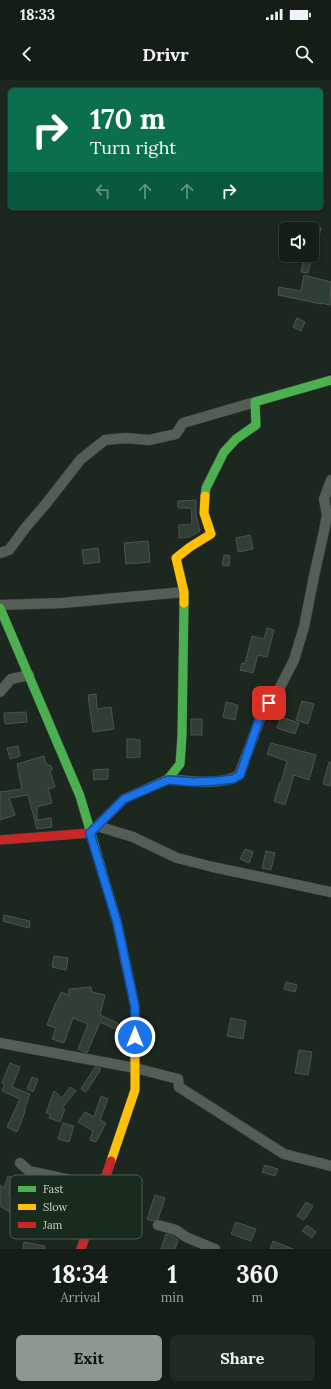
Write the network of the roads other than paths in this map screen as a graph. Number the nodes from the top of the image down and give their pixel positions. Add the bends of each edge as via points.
1 (331, 380) edge
2 (255, 402) junction
3 (331, 480) edge
4 (0, 553) edge
5 (184, 592) junction
6 (0, 606) edge
7 (29, 675) junction
8 (0, 692) edge
9 (168, 780) junction
10 (93, 830) junction
11 (0, 840) edge
12 (331, 892) edge
13 (0, 1043) edge
14 (135, 1068) junction
15 (20, 1163) dead end
16 (331, 1166) edge
17 (47, 1175) edge
18 (106, 1175) edge
19 (158, 1225) dead end
20 (84, 1239) edge
21 (81, 1249) edge
22 (215, 1249) edge

1 - 2 street
2 - 4 street via 183,423 176,434 149,440 105,440 81,459 9,550
2 - 5 street via 256,425 236,439 224,452 206,488 204,513 211,534 176,558
3 - 9 street via 324,498 327,515 325,526 304,627 294,660 276,695 262,711 240,775 233,779 217,781
5 - 6 street
5 - 9 street via 180,764
6 - 7 street
7 - 8 street via 11,679
7 - 10 street
9 - 10 street via 124,799
10 - 11 street
10 - 12 street via 133,837 177,858
10 - 14 street via 117,922 135,1007
13 - 14 street
14 - 16 street via 178,1079 179,1087 284,1154
14 - 18 street via 134,1090
15 - 17 street via 29,1171
19 - 22 street via 176,1230
20 - 21 street

